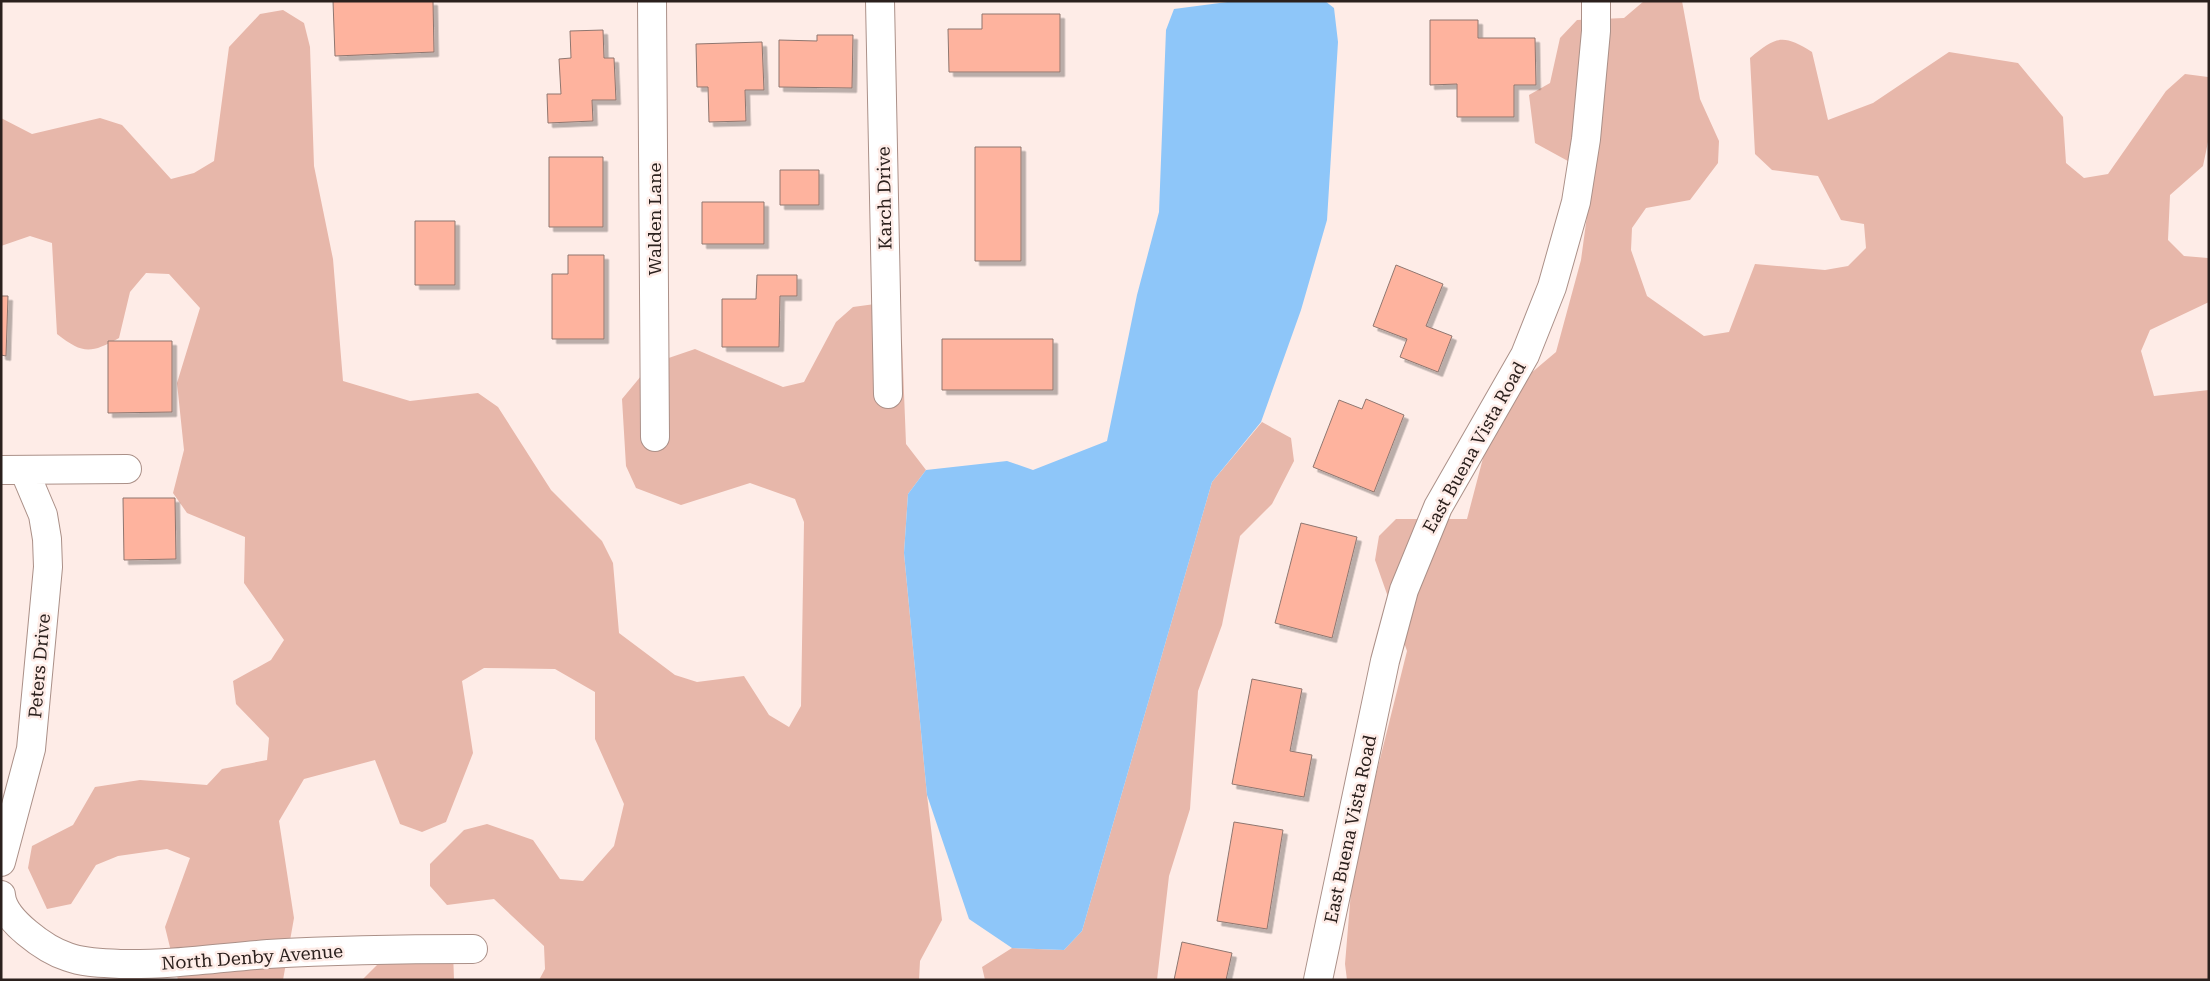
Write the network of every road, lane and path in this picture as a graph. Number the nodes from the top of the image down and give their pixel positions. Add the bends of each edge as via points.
1 (652, 1) edge
2 (880, 1) edge
3 (1596, 1) edge
4 (888, 394) dead end
5 (655, 437) dead end
6 (127, 469) dead end
7 (13, 470) edge
8 (1, 862) edge
9 (1, 895) edge
10 (473, 949) dead end
11 (1318, 980) edge

1 - 5 street, Walden Lane
2 - 4 street, Karch Drive
3 - 11 street, East Buena Vista Road via 1586,139 1566,240 1552,287 1525,355 1438,506 1404,590 1384,661
6 - 7 street
7 - 8 street, Peters Drive via 43,515 48,567 31,749
9 - 10 street, North Denby Avenue via 11,917 37,940 67,957 109,964 372,948

